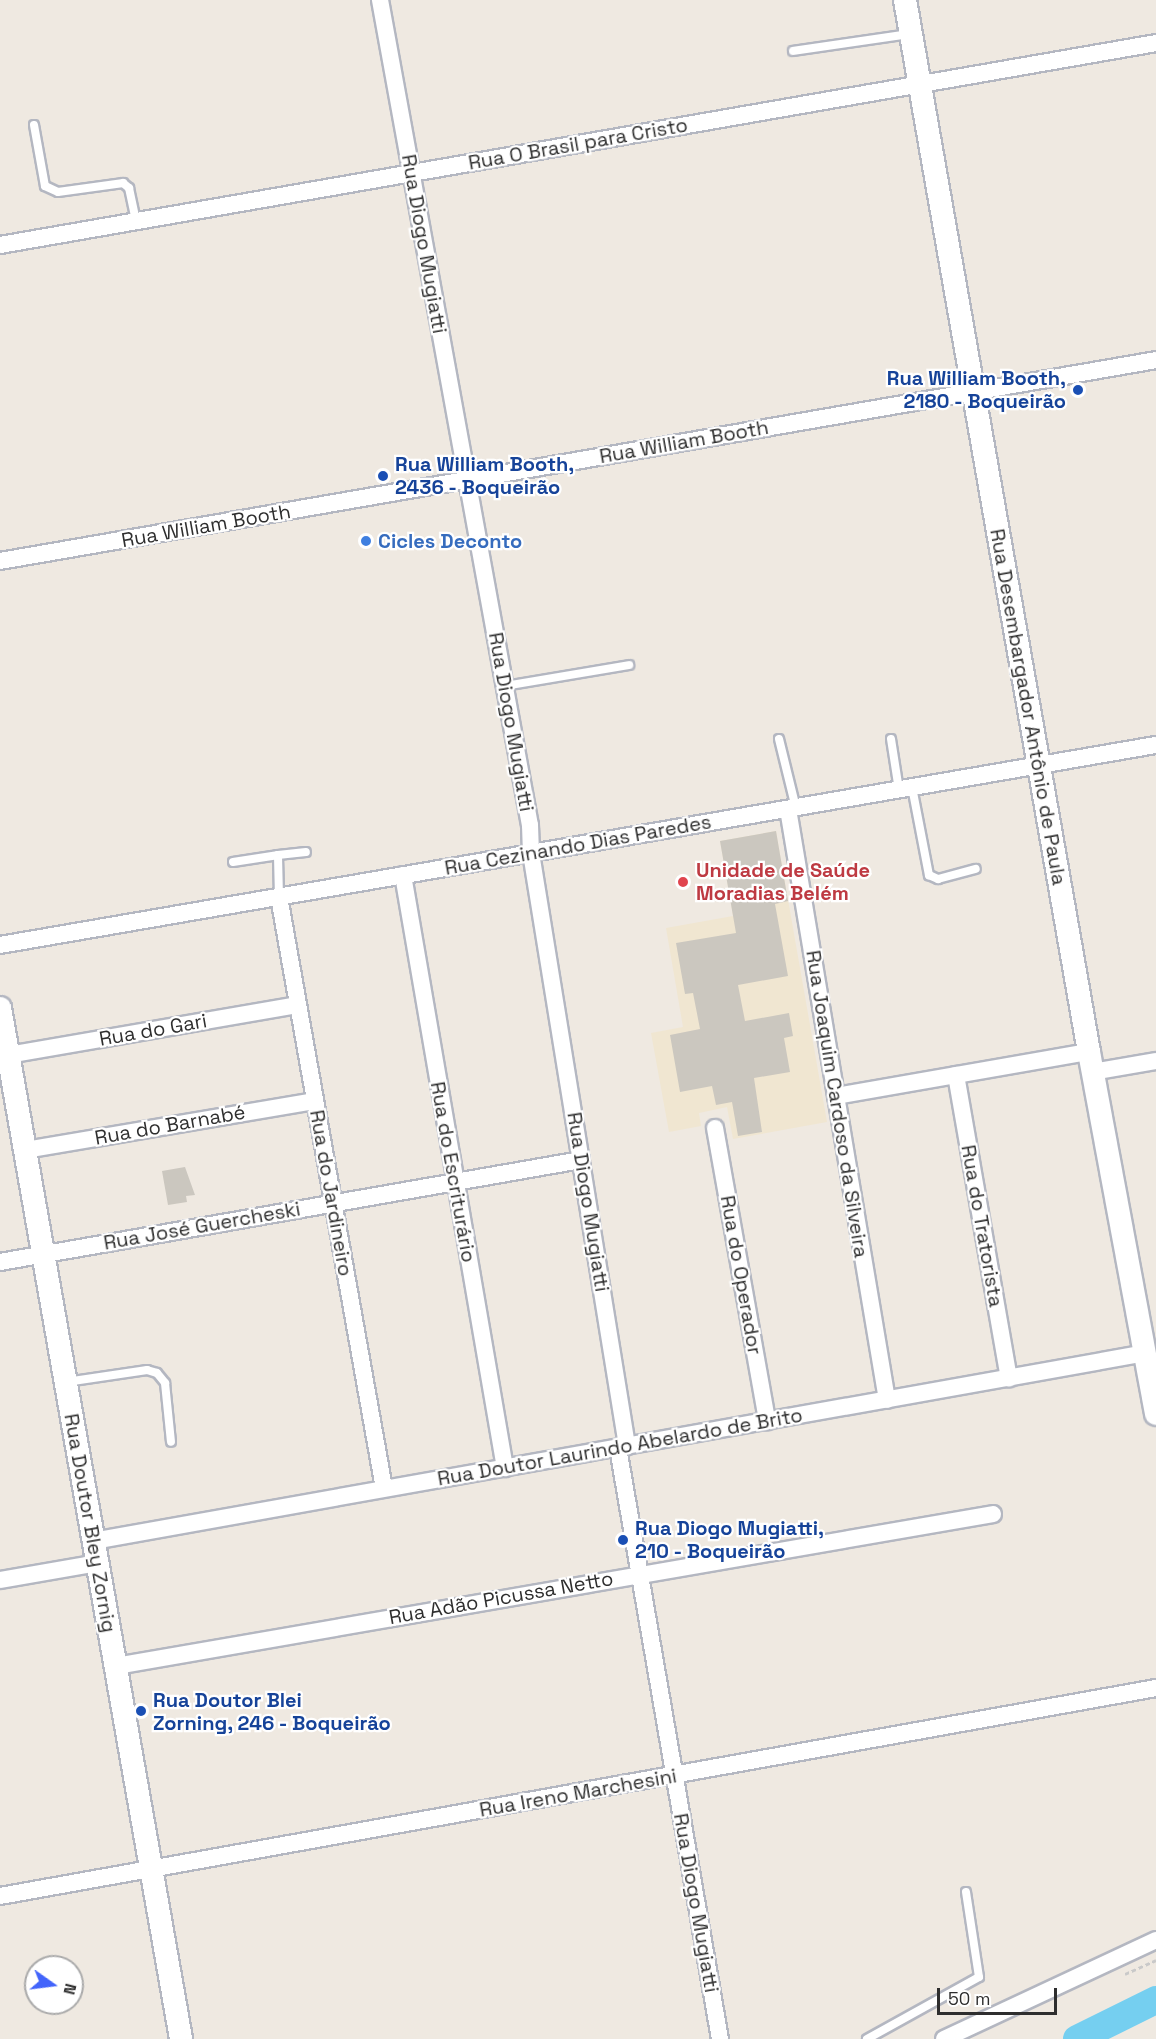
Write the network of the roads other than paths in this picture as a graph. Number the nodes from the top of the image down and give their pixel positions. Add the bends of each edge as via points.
1 (380, 0) edge
2 (905, 0) edge
3 (911, 34) junction
4 (1156, 43) edge
5 (793, 51) dead end
6 (920, 84) junction
7 (34, 125) dead end
8 (412, 173) junction
9 (136, 222) junction
10 (0, 245) edge
11 (1156, 360) edge
12 (973, 392) junction
13 (467, 480) junction
14 (0, 561) edge
15 (629, 665) dead end
16 (505, 686) junction
17 (779, 739) dead end
18 (891, 739) dead end
19 (1156, 745) edge
20 (1039, 765) junction
21 (905, 788) junction
22 (792, 808) junction
23 (306, 852) dead end
24 (531, 853) junction
25 (278, 855) junction
26 (233, 862) dead end
27 (976, 869) dead end
28 (403, 875) junction
29 (279, 897) junction
30 (0, 945) edge
31 (298, 1005) junction
32 (0, 1008) edge
33 (8, 1055) junction
34 (1156, 1061) edge
35 (1090, 1062) junction
36 (956, 1075) junction
37 (836, 1096) junction
38 (315, 1101) junction
39 (715, 1128) dead end
40 (25, 1150) junction
41 (581, 1160) junction
42 (455, 1182) junction
43 (333, 1203) junction
44 (43, 1254) junction
45 (0, 1262) edge
46 (1146, 1353) junction
47 (1009, 1378) junction
48 (65, 1382) junction
49 (887, 1400) junction
50 (1156, 1413) edge
51 (767, 1421) junction
52 (171, 1442) dead end
53 (623, 1447) junction
54 (505, 1468) junction
55 (384, 1488) junction
56 (993, 1514) dead end
57 (95, 1552) junction
58 (639, 1574) junction
59 (0, 1581) edge
60 (116, 1666) junction
61 (1156, 1688) edge
62 (673, 1776) junction
63 (151, 1869) junction
64 (966, 1892) dead end
65 (0, 1896) edge
66 (1156, 1940) edge
67 (181, 2039) edge
68 (720, 2039) edge
69 (867, 2039) edge
70 (944, 2039) edge

1 - 8 street, Rua Diogo Mugiatti
2 - 3 main road, Rua Desembargador Antônio de Paula
3 - 5 lane
3 - 6 main road, Rua Desembargador Antônio de Paula
4 - 6 street, Rua O Brasil para Cristo
6 - 8 street, Rua O Brasil para Cristo
6 - 12 main road, Rua Desembargador Antônio de Paula
7 - 9 lane via 45,186 58,192 123,183 129,188
8 - 9 street, Rua O Brasil para Cristo
8 - 13 street, Rua Diogo Mugiatti
9 - 10 street, Rua O Brasil para Cristo
11 - 12 street, Rua William Booth
12 - 13 street, Rua William Booth
12 - 20 main road, Rua Desembargador Antônio de Paula
13 - 14 street, Rua William Booth
13 - 16 street, Rua Diogo Mugiatti
15 - 16 lane
16 - 24 street, Rua Diogo Mugiatti via 530,825
17 - 22 lane
18 - 21 lane
19 - 20 street, Rua Cezinando Dias Paredes
20 - 21 street, Rua Cezinando Dias Paredes
20 - 35 main road, Rua Desembargador Antônio de Paula
21 - 22 street, Rua Cezinando Dias Paredes
21 - 27 lane via 929,875 938,879
22 - 24 street, Rua Cezinando Dias Paredes
22 - 37 street, Rua Joaquim Cardoso da Silveira
23 - 25 lane
24 - 28 street, Rua Cezinando Dias Paredes
24 - 41 street, Rua Diogo Mugiatti
25 - 26 lane
25 - 29 lane
28 - 29 street, Rua Cezinando Dias Paredes
28 - 42 street, Rua do Escriturário
29 - 30 street, Rua Cezinando Dias Paredes
29 - 31 street, Rua do Jardineiro
31 - 33 street, Rua do Gari
31 - 38 street, Rua do Jardineiro
32 - 33 main road, Rua Doutor Bley Zornig
33 - 40 main road, Rua Doutor Bley Zornig
34 - 35 street
35 - 36 street
35 - 46 main road, Rua Desembargador Antônio de Paula
36 - 37 street
36 - 47 street, Rua do Tratorista
37 - 49 street, Rua Joaquim Cardoso da Silveira
38 - 40 street, Rua do Barnabé
38 - 43 street, Rua do Jardineiro
39 - 51 street, Rua do Operador
40 - 44 main road, Rua Doutor Bley Zornig
41 - 42 street, Rua José Guercheski
41 - 53 street, Rua Diogo Mugiatti
42 - 43 street, Rua José Guercheski
42 - 54 street, Rua do Escriturário
43 - 44 street, Rua José Guercheski
43 - 55 street, Rua do Jardineiro
44 - 45 street, Rua José Guercheski
44 - 48 main road, Rua Doutor Bley Zornig
46 - 47 street, Rua Doutor Laurindo Abelardo de Brito
46 - 50 main road, Rua Desembargador Antônio de Paula
47 - 49 street, Rua Doutor Laurindo Abelardo de Brito
48 - 52 lane via 147,1370 157,1373 165,1383
48 - 57 main road, Rua Doutor Bley Zornig
49 - 51 street, Rua Doutor Laurindo Abelardo de Brito
51 - 53 street, Rua Doutor Laurindo Abelardo de Brito
53 - 54 street, Rua Doutor Laurindo Abelardo de Brito
53 - 58 street, Rua Diogo Mugiatti
54 - 55 street, Rua Doutor Laurindo Abelardo de Brito
55 - 57 street, Rua Doutor Laurindo Abelardo de Brito
56 - 58 street, Rua Adão Picussa Netto
57 - 59 street, Rua Doutor Laurindo Abelardo de Brito
57 - 60 main road, Rua Doutor Bley Zornig
58 - 60 street, Rua Adão Picussa Netto
58 - 62 street, Rua Diogo Mugiatti
60 - 63 main road, Rua Doutor Bley Zornig
61 - 62 street, Rua Ireno Marchesini
62 - 63 street, Rua Ireno Marchesini
62 - 68 street, Rua Diogo Mugiatti
63 - 65 street, Rua Ireno Marchesini
63 - 67 main road, Rua Doutor Bley Zornig
64 - 69 lane via 979,1977
66 - 70 street

